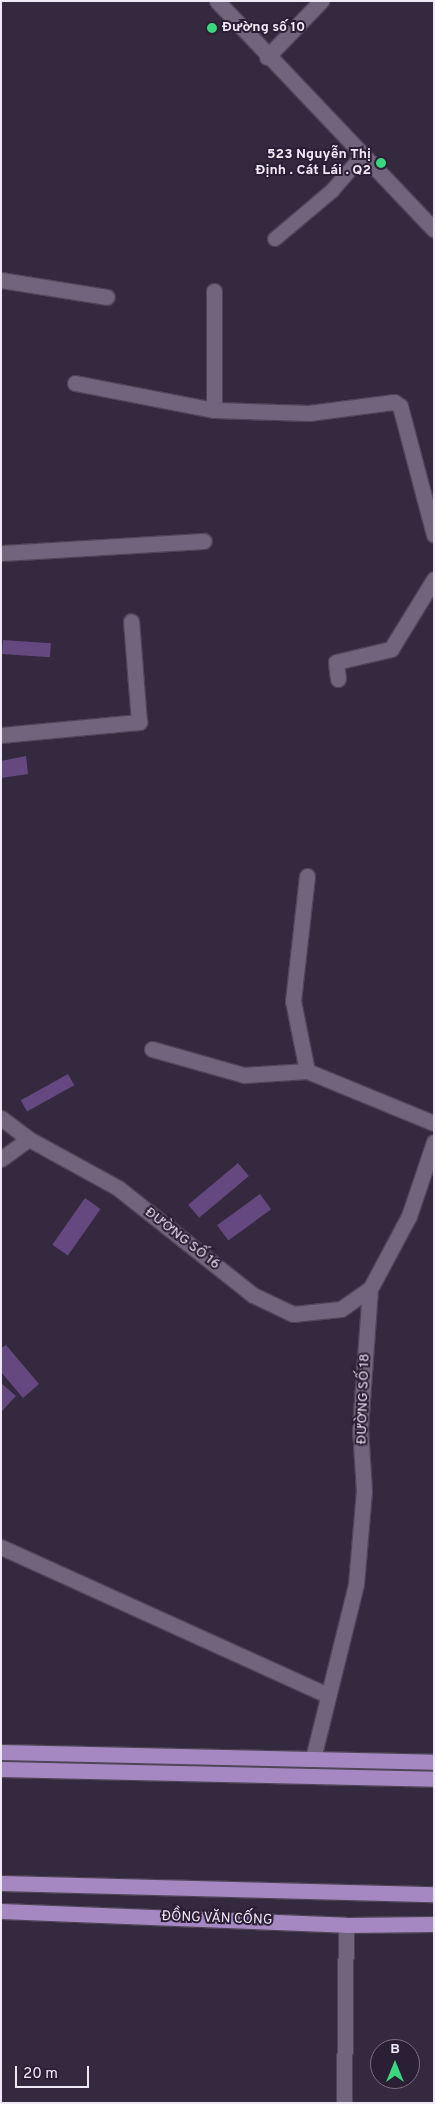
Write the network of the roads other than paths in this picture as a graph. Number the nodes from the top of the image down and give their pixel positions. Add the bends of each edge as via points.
1 (217, 1) edge
2 (321, 1) edge
3 (267, 57) junction
4 (362, 156) junction
5 (434, 230) edge
6 (275, 239) dead end
7 (1, 280) edge
8 (214, 291) dead end
9 (106, 297) dead end
10 (75, 383) dead end
11 (214, 410) junction
12 (434, 535) edge
13 (204, 541) dead end
14 (1, 553) edge
15 (434, 579) edge
16 (131, 621) dead end
17 (338, 679) dead end
18 (1, 735) edge
19 (307, 876) dead end
20 (152, 1049) dead end
21 (307, 1071) junction
22 (1, 1118) edge
23 (434, 1123) edge
24 (29, 1139) junction
25 (434, 1142) edge
26 (1, 1159) edge
27 (370, 1288) junction
28 (1, 1547) edge
29 (328, 1695) junction
30 (1, 1752) edge
31 (313, 1758) junction
32 (434, 1762) edge
33 (1, 1769) edge
34 (434, 1778) edge
35 (1, 1883) edge
36 (434, 1894) edge
37 (1, 1911) edge
38 (434, 1924) edge
39 (346, 1925) junction
40 (344, 2103) edge

1 - 3 street
2 - 3 street
3 - 4 street
4 - 5 street
4 - 6 lane via 332,191
7 - 9 street
8 - 11 street
10 - 11 street
11 - 12 street via 309,413 394,402 400,406
13 - 14 street
15 - 17 street via 391,649 336,662
16 - 18 street via 139,722
19 - 21 street via 293,1001
20 - 21 street via 244,1075
21 - 23 street
22 - 24 street, ĐƯỜNG SỐ 16
24 - 26 street
24 - 27 street, ĐƯỜNG SỐ 16 via 118,1188 252,1295 293,1314 341,1309
25 - 27 street, ĐƯỜNG SỐ 18 via 409,1216
27 - 29 street, ĐƯỜNG SỐ 18 via 360,1428 364,1491 356,1584
28 - 29 street
29 - 31 street, ĐƯỜNG SỐ 18
30 - 31 main road
31 - 32 main road
33 - 34 main road
35 - 36 main road
37 - 39 main road, ĐỒNG VĂN CỐNG
38 - 39 main road, ĐỒNG VĂN CỐNG
39 - 40 street

